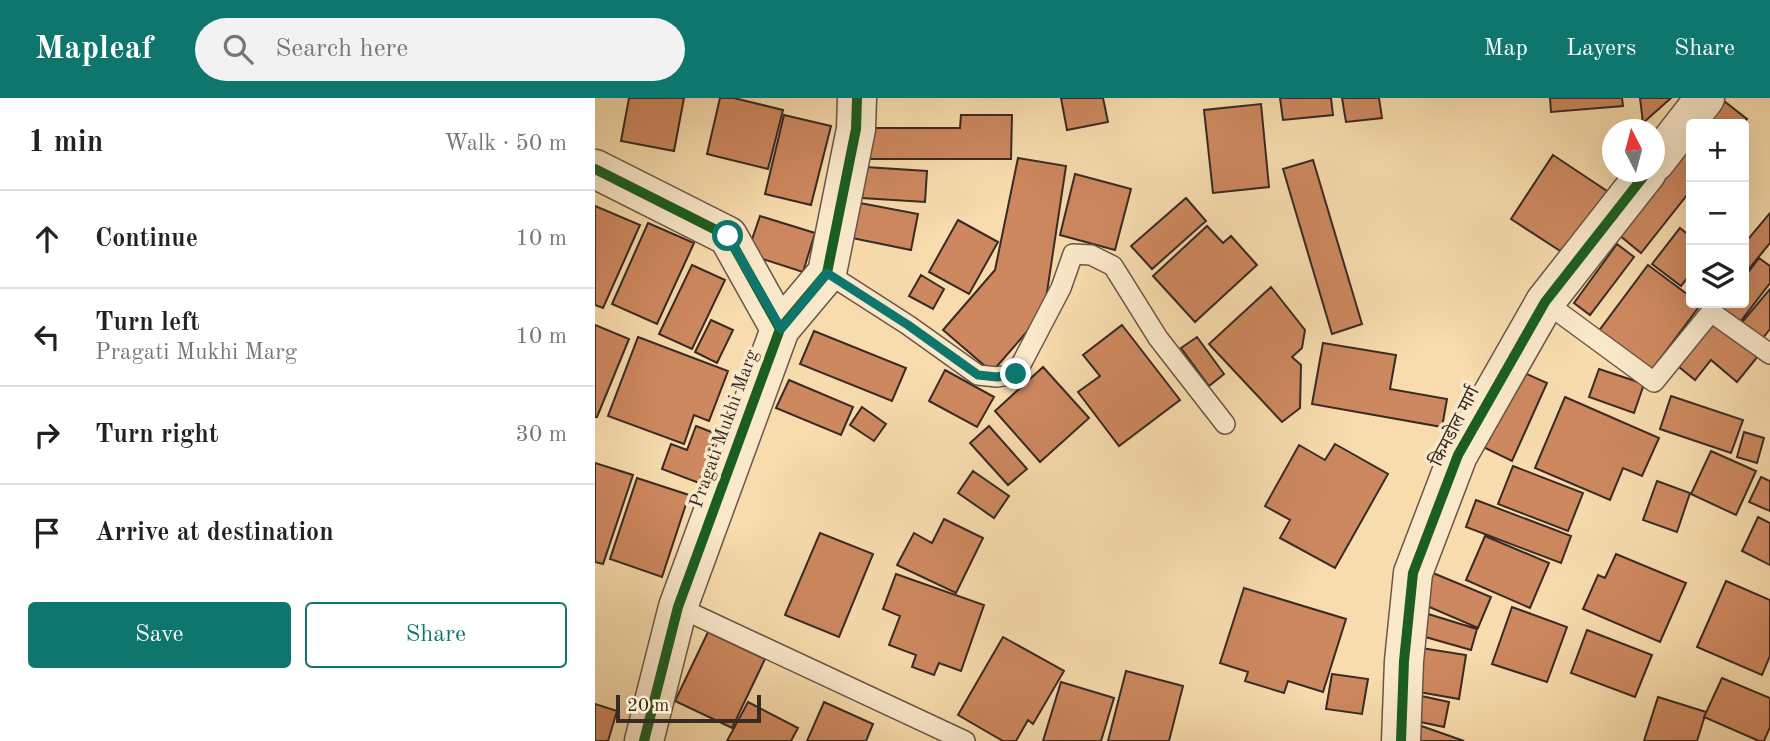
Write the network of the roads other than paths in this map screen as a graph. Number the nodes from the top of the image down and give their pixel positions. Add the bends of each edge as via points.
1 (857, 98) edge
2 (1705, 98) edge
3 (1665, 148) edge
4 (595, 169) edge
5 (1639, 182) edge
6 (827, 273) junction
7 (1545, 302) junction
8 (781, 329) junction
9 (1770, 355) edge
10 (1225, 424) dead end
11 (678, 607) junction
12 (644, 741) edge
13 (965, 741) edge
14 (1401, 741) edge

1 - 6 street, Pragati Mukhi Marg via 856,129
2 - 3 street
4 - 8 street via 728,236
5 - 7 street, किमडोल मार्ग
6 - 8 street, Pragati Mukhi Marg
6 - 10 lane via 978,375 997,377 1016,374 1061,288 1073,254 1091,255 1113,266 1158,338
7 - 9 lane via 1654,382 1711,312
7 - 14 street, किमडोल मार्ग via 1458,455 1413,573
8 - 11 street, Pragati Mukhi Marg
11 - 12 street, Pragati Mukhi Marg
11 - 13 lane

